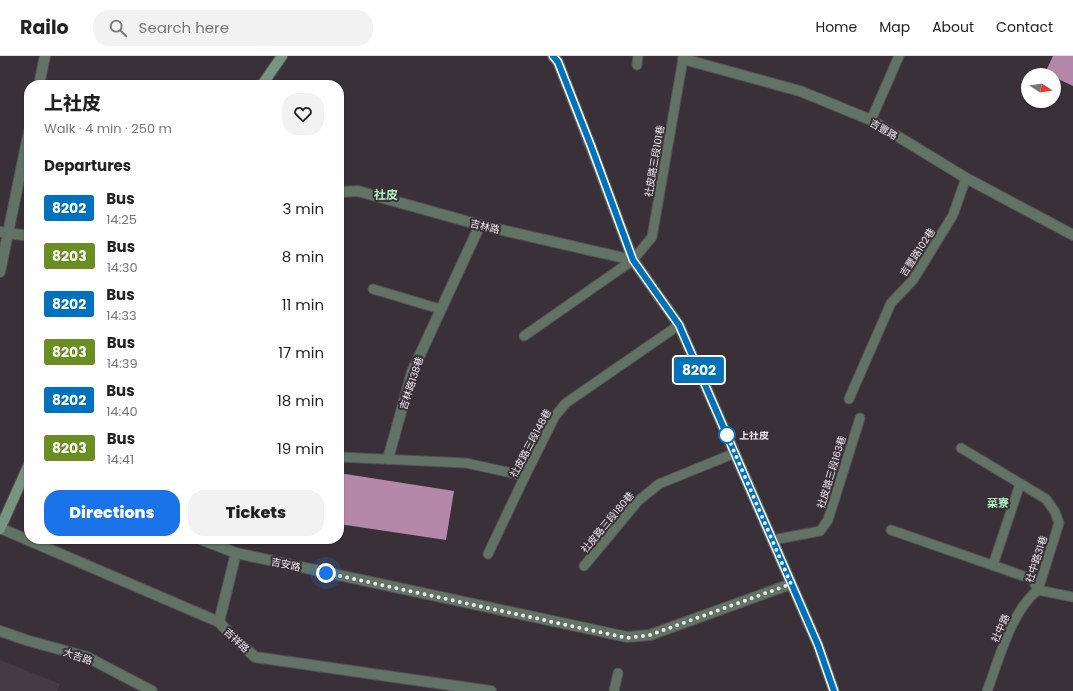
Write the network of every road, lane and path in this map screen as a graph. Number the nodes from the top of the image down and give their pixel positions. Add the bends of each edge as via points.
1 (45, 56) edge
2 (282, 56) edge
3 (553, 56) edge
4 (899, 56) edge
5 (684, 58) edge
6 (39, 80) edge
7 (265, 80) edge
8 (871, 120) junction
9 (24, 151) edge
10 (966, 178) junction
11 (344, 192) edge
12 (480, 225) junction
13 (4, 233) edge
14 (24, 235) edge
15 (1073, 235) edge
16 (633, 260) junction
17 (0, 272) edge
18 (373, 289) dead end
19 (440, 309) junction
20 (679, 325) junction
21 (524, 336) dead end
22 (849, 399) dead end
23 (860, 418) dead end
24 (962, 448) dead end
25 (735, 453) junction
26 (344, 457) edge
27 (388, 459) junction
28 (525, 476) junction
29 (24, 477) edge
30 (1020, 484) junction
31 (0, 529) edge
32 (890, 530) dead end
33 (24, 539) edge
34 (772, 540) junction
35 (35, 544) edge
36 (213, 544) edge
37 (236, 553) junction
38 (488, 554) dead end
39 (993, 565) junction
40 (584, 566) dead end
41 (791, 584) junction
42 (1038, 590) junction
43 (1073, 597) edge
44 (218, 622) junction
45 (0, 631) edge
46 (618, 673) dead end
47 (152, 691) edge
48 (491, 691) edge
49 (614, 691) edge
50 (834, 691) edge
51 (987, 691) edge

1 - 6 street
2 - 7 main road
3 - 16 street via 558,62 591,146
4 - 8 lane
5 - 8 street, 吉豐路 via 800,91
5 - 16 lane, 社皮路三段101巷 via 652,236
8 - 10 street, 吉豐路
9 - 13 street
10 - 15 street, 吉豐路
10 - 22 lane, 吉豐路102巷 via 953,215 914,280 891,303
11 - 12 street, 吉林路 via 358,191
12 - 16 street, 吉林路
12 - 19 street, 吉林路138巷
13 - 14 street
13 - 17 street
16 - 20 street
16 - 21 lane, 社皮路三段101巷
18 - 19 lane
19 - 27 street, 吉林路138巷 via 412,372
20 - 25 street
20 - 28 lane, 社皮路三段148巷 via 566,403 555,416
23 - 34 lane, 社皮路三段163巷 via 828,520 820,531
24 - 30 lane, 社中路31巷
25 - 34 street
25 - 40 lane, 社皮路三段180巷 via 650,490
26 - 27 lane
27 - 28 lane via 466,463
28 - 38 lane, 社皮路三段148巷
29 - 31 main road
30 - 39 lane
30 - 42 lane, 社中路31巷 via 1046,499 1059,524
31 - 33 street, 吉祥路
32 - 39 lane, 社中路31巷
34 - 41 street
35 - 44 street, 吉祥路
36 - 37 street, 吉安路
37 - 41 street, 吉安路 via 627,638 650,635
37 - 44 street
39 - 42 lane, 社中路31巷 via 1032,579
41 - 50 street via 818,645
42 - 43 lane
42 - 51 lane, 社中路 via 1012,624
44 - 48 street, 吉祥路 via 255,657
45 - 47 street, 大吉路 via 87,657
46 - 49 lane

